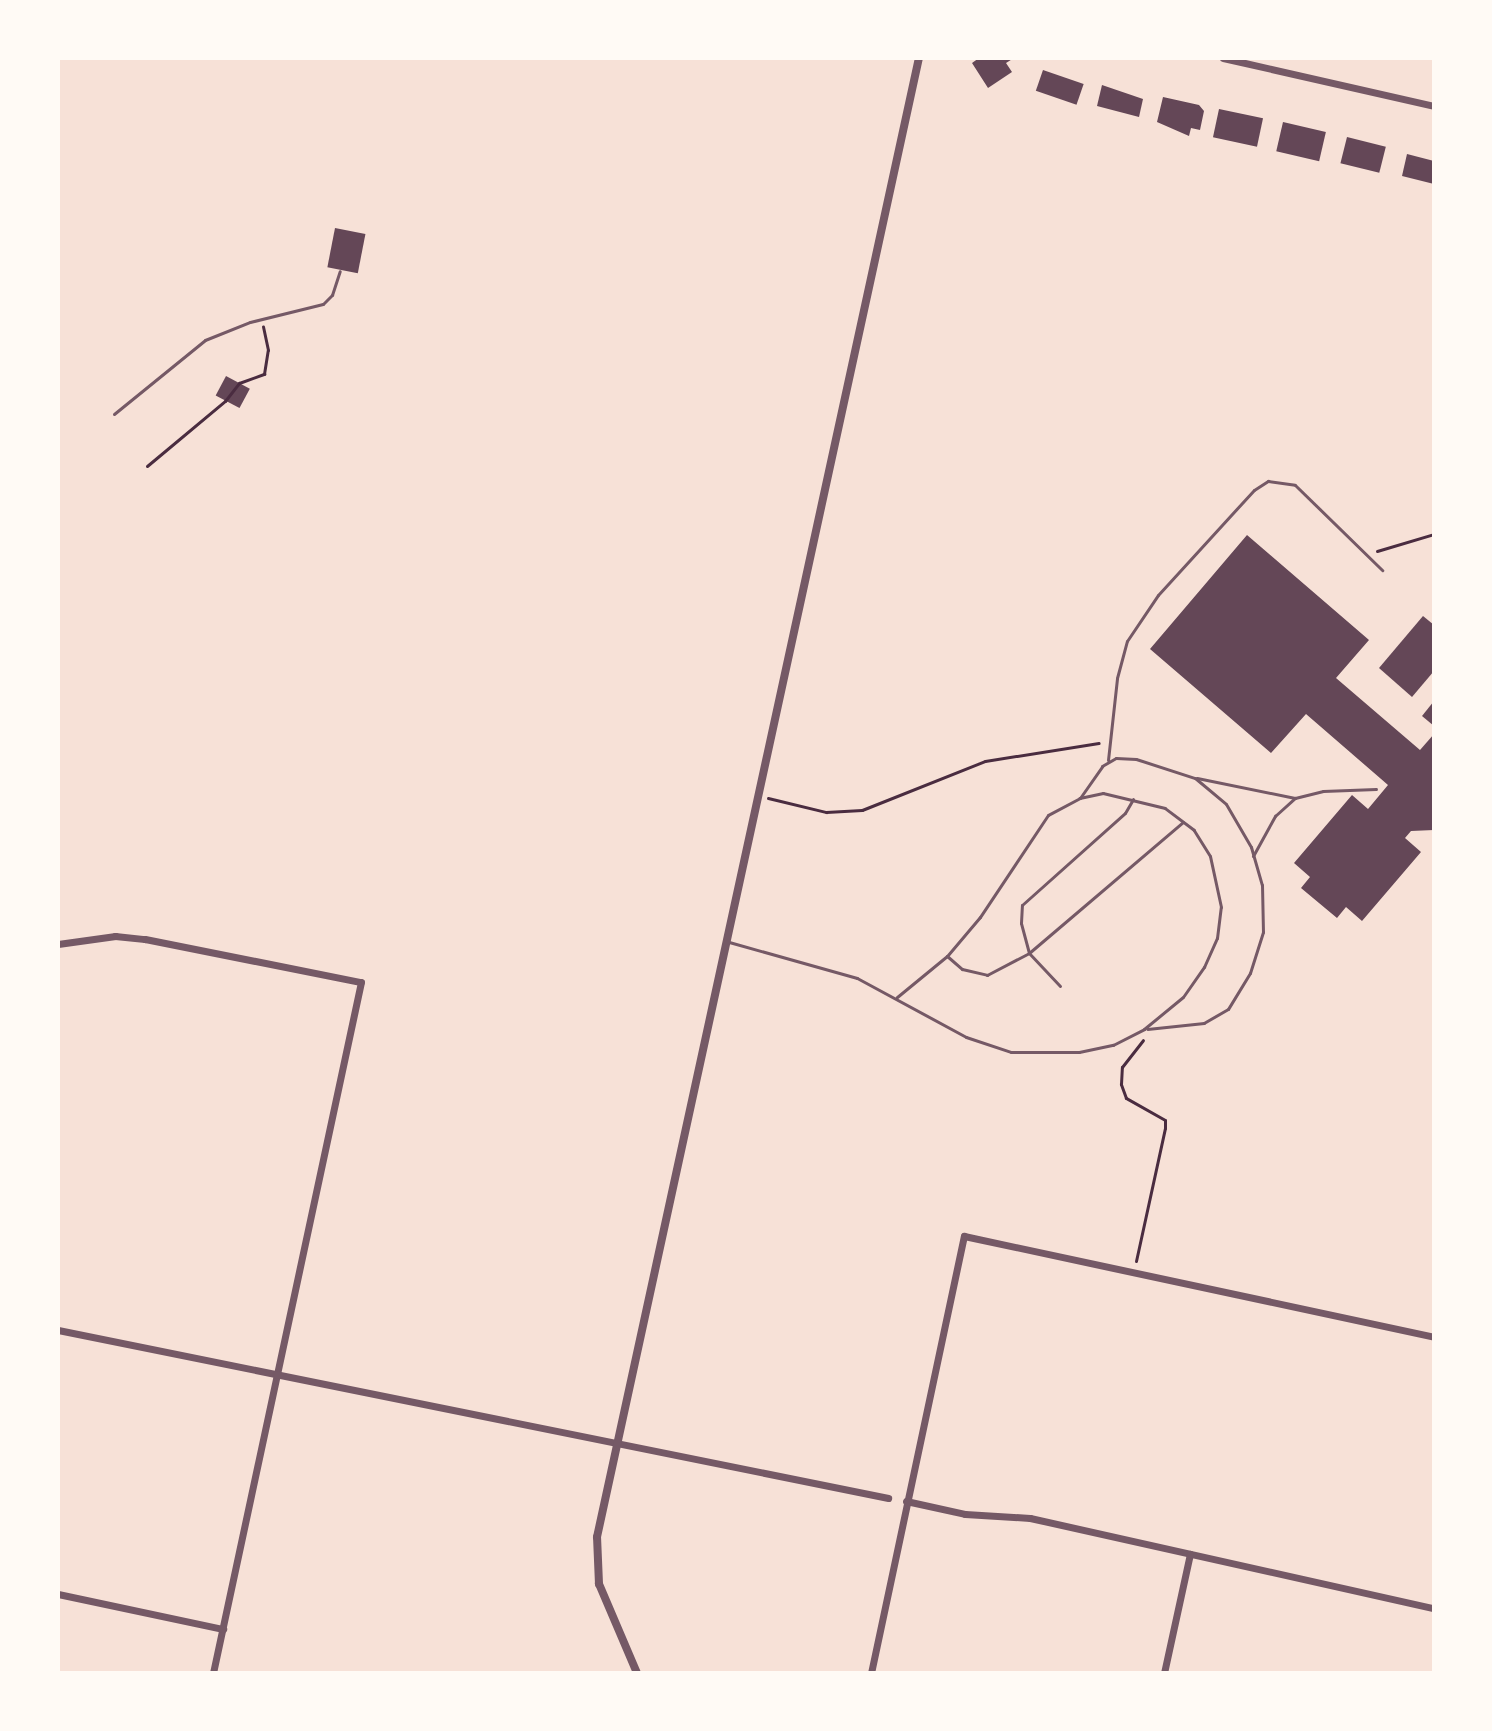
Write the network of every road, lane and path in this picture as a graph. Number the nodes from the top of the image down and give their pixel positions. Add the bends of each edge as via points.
1 (919, 58) edge
2 (1223, 58) edge
3 (1434, 106) edge
4 (340, 271) dead end
5 (262, 319) junction
6 (114, 414) dead end
7 (147, 466) dead end
8 (1434, 534) edge
9 (1366, 554) junction
10 (1382, 570) dead end
11 (1107, 742) junction
12 (1108, 762) junction
13 (1195, 778) junction
14 (1376, 789) dead end
15 (757, 795) junction
16 (1080, 798) junction
17 (1295, 798) junction
18 (1133, 799) junction
19 (1183, 822) junction
20 (1253, 856) junction
21 (725, 941) junction
22 (58, 944) edge
23 (1029, 953) junction
24 (947, 956) junction
25 (1060, 986) dead end
26 (897, 997) junction
27 (1146, 1029) junction
28 (1134, 1273) junction
29 (58, 1330) edge
30 (1434, 1337) edge
31 (275, 1374) junction
32 (616, 1443) junction
33 (888, 1498) dead end
34 (906, 1501) junction
35 (1190, 1554) junction
36 (58, 1594) edge
37 (1434, 1608) edge
38 (223, 1629) junction
39 (213, 1673) edge
40 (637, 1673) edge
41 (871, 1673) edge
42 (1164, 1673) edge

1 - 15 street
2 - 3 street
4 - 5 lane via 323,304
5 - 6 lane via 205,340
5 - 7 path via 268,350 264,374 239,383 165,456
8 - 9 path
9 - 10 lane
9 - 11 lane via 1295,485 1268,481 1254,490 1158,595 1127,641
11 - 12 lane
11 - 15 path via 985,761 862,810 826,812
12 - 13 lane via 1136,759
12 - 16 lane
13 - 17 lane
13 - 20 lane via 1226,804
14 - 17 lane
15 - 21 street
16 - 18 lane via 1103,793
16 - 24 lane via 1048,815 1008,880
17 - 20 lane via 1275,816
18 - 19 lane via 1165,808
18 - 23 lane via 1125,813 1022,905
19 - 23 lane
19 - 27 lane via 1210,856 1221,890 1217,938 1183,997
20 - 27 lane via 1262,885 1263,932 1250,973 1228,1009 1204,1023
21 - 26 lane via 814,963
21 - 32 street
22 - 31 street via 145,939 361,982
23 - 24 lane via 987,975 962,969
23 - 25 lane
24 - 26 lane
26 - 27 lane via 966,1037 1011,1052 1079,1052 1113,1045
27 - 28 path via 1122,1067 1121,1084 1126,1098 1165,1120
28 - 30 street
28 - 34 street via 964,1236
29 - 31 street
31 - 32 street
31 - 38 street
32 - 33 street
32 - 40 street via 596,1557 605,1605
34 - 35 street via 965,1514 1030,1518
34 - 41 street
35 - 37 street
35 - 42 street
36 - 38 street
38 - 39 street

